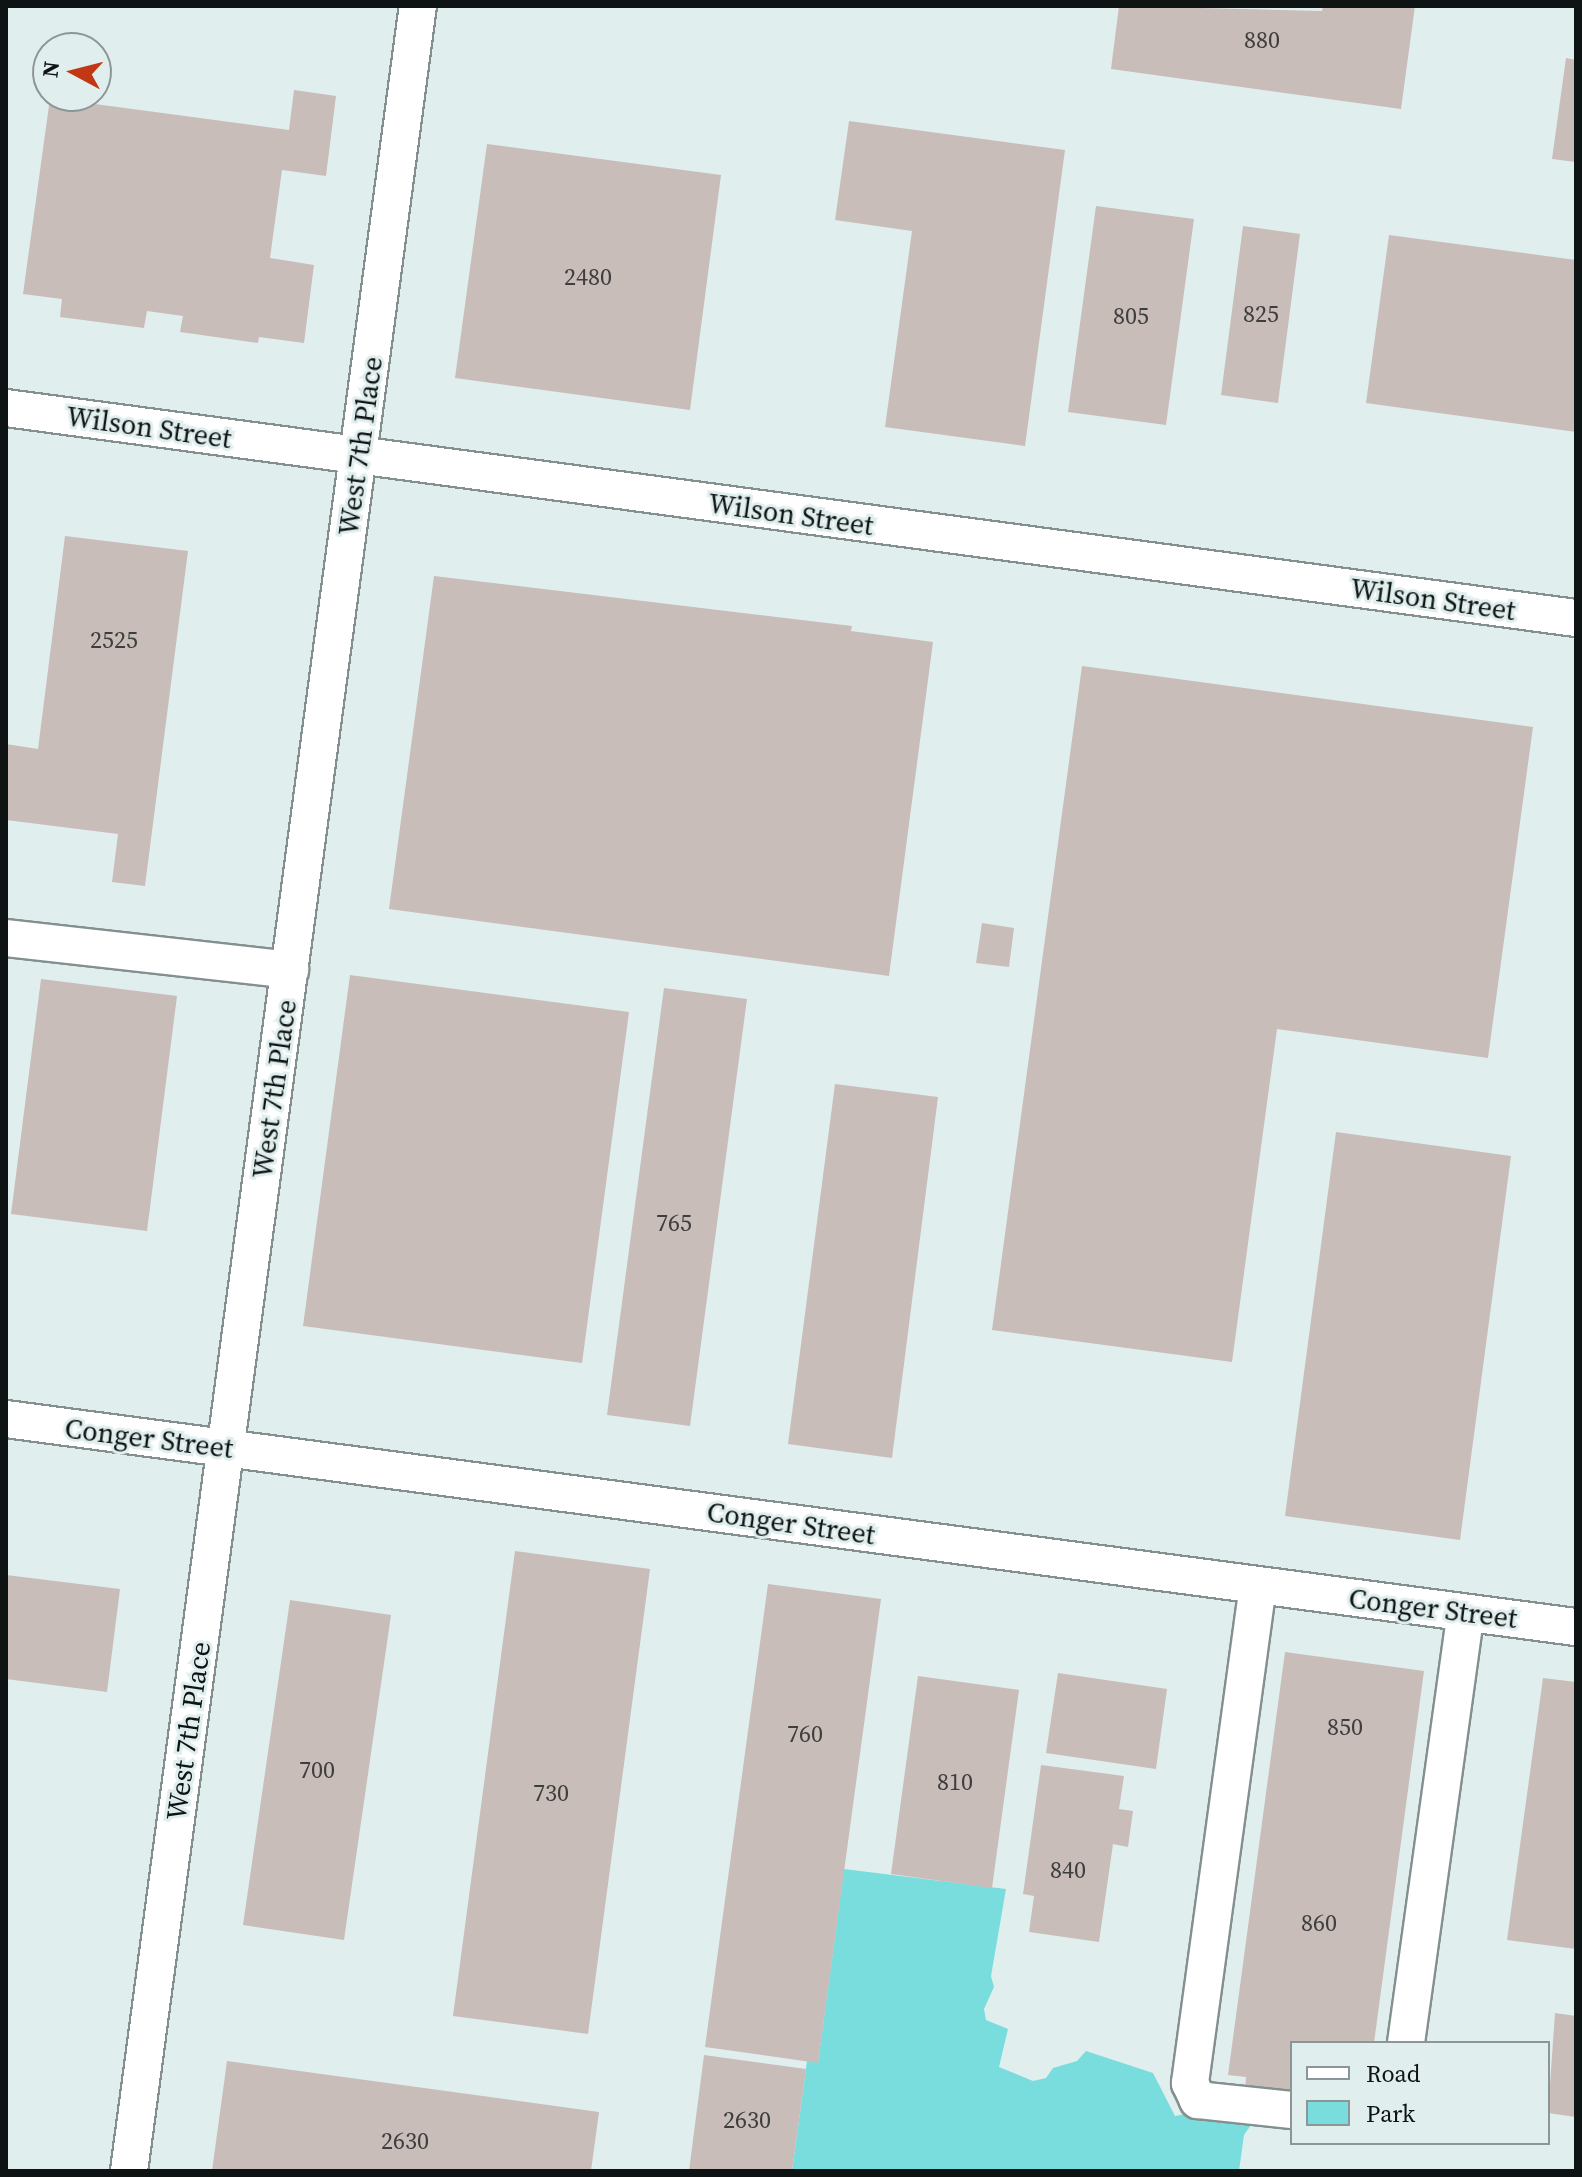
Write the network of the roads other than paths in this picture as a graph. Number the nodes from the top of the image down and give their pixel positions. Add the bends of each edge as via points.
1 (418, 6) edge
2 (6, 408) edge
3 (359, 456) junction
4 (1576, 618) edge
5 (6, 938) edge
6 (290, 970) junction
7 (6, 1419) edge
8 (226, 1448) junction
9 (1258, 1585) junction
10 (1466, 1613) junction
11 (1576, 1627) edge
12 (1406, 2041) edge
13 (1290, 2110) edge
14 (129, 2171) edge

1 - 3 street, West 7th Place
2 - 3 street, Wilson Street
3 - 4 street, Wilson Street
3 - 6 street, West 7th Place
5 - 6 street
6 - 8 street, West 7th Place
7 - 8 street, Conger Street
8 - 9 street, Conger Street
8 - 14 street, West 7th Place
9 - 10 street, Conger Street
9 - 13 street via 1190,2083 1198,2100
10 - 11 street, Conger Street
10 - 12 street

